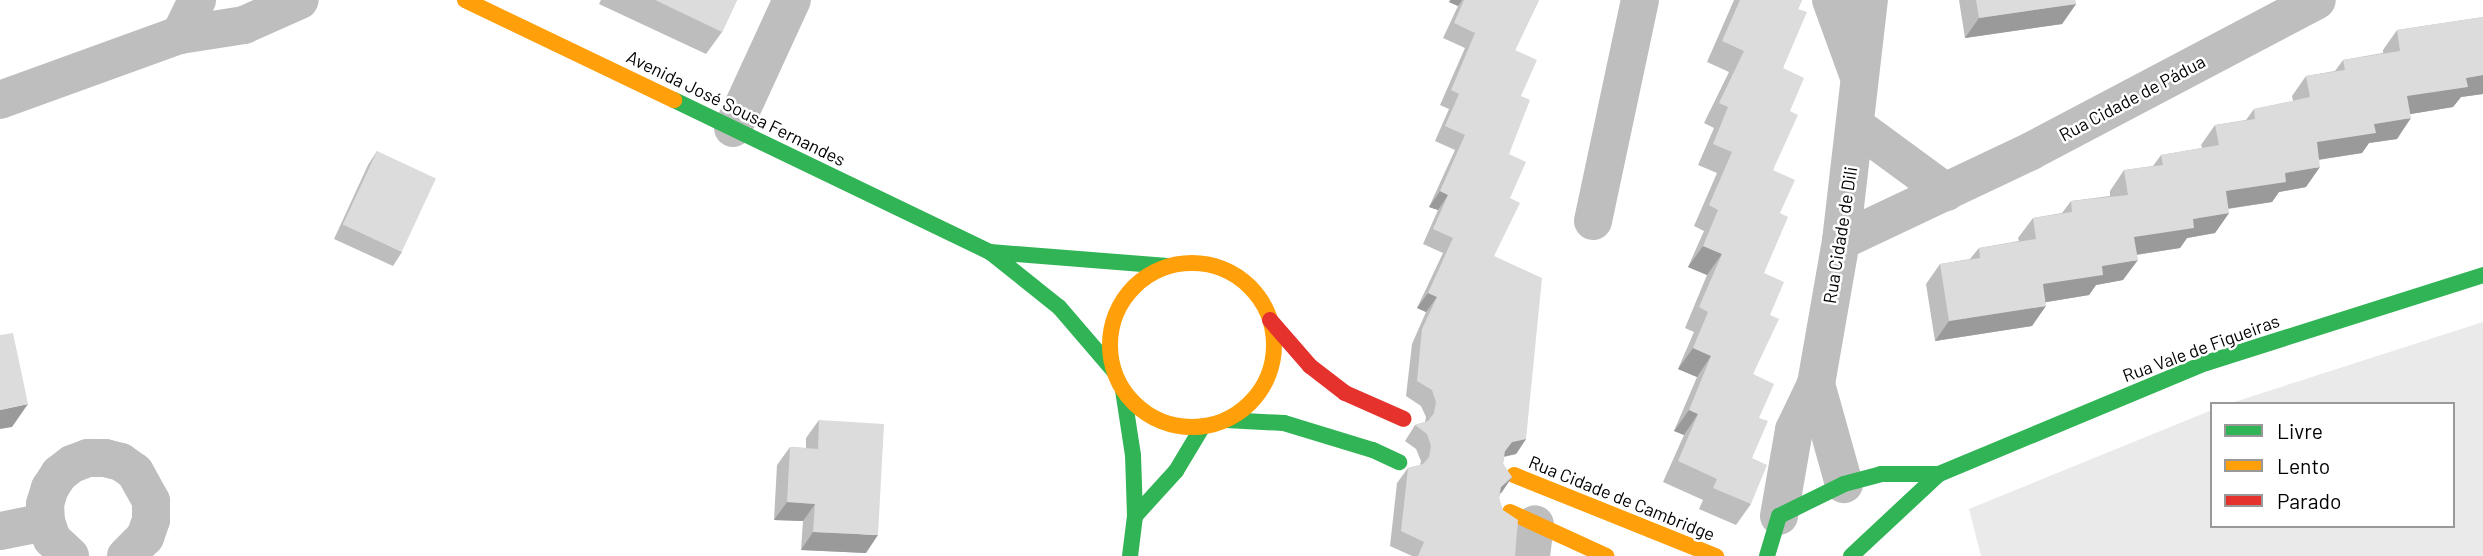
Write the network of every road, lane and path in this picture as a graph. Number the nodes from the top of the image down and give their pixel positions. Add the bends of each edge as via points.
1 (197, 0) edge
2 (300, 0) edge
3 (465, 0) edge
4 (792, 0) edge
5 (1640, 0) edge
6 (1831, 0) edge
7 (1869, 0) edge
8 (2317, 0) edge
9 (180, 35) junction
10 (1862, 85) junction
11 (0, 100) edge
12 (1856, 126) junction
13 (733, 128) junction
14 (1945, 192) junction
15 (1593, 221) dead end
16 (1841, 241) junction
17 (990, 252) junction
18 (1167, 266) junction
19 (2483, 275) edge
20 (1270, 320) junction
21 (1114, 371) junction
22 (1816, 384) junction
23 (1123, 390) junction
24 (1226, 419) junction
25 (1404, 419) dead end
26 (1203, 426) junction
27 (1399, 462) dead end
28 (1938, 474) junction
29 (1514, 475) edge
30 (1844, 484) junction
31 (1135, 516) junction
32 (1779, 516) junction
33 (46, 522) junction
34 (0, 531) edge
35 (1525, 531) edge
36 (1774, 555) edge
37 (70, 556) edge
38 (127, 556) edge
39 (1130, 556) edge
40 (1606, 556) edge
41 (1716, 556) edge
42 (1851, 556) edge

1 - 9 street
2 - 9 street via 244,25
3 - 13 street, Avenida José Sousa Fernandes
4 - 13 street
5 - 15 street
6 - 10 street, Rua Cidade de Dili
7 - 10 street, Rua Cidade de Dili
8 - 14 street, Rua Cidade de Pádua
9 - 11 street
10 - 12 street, Rua Cidade de Dili
12 - 14 street
12 - 16 street, Rua Cidade de Dili
13 - 17 street, Avenida José Sousa Fernandes
14 - 16 street, Rua Cidade de Pádua
16 - 22 street, Rua Cidade de Dili
17 - 18 street, Avenida José Sousa Fernandes
17 - 21 street, Avenida José Sousa Fernandes via 1059,307
18 - 20 street via 1192,262 1218,266 1241,278 1259,297
18 - 21 street via 1144,278 1126,296 1114,319 1110,345
19 - 28 street, Rua Vale de Figueiras via 2206,363
20 - 24 street via 1273,359 1267,378 1242,410
20 - 25 street via 1310,366 1345,393
21 - 23 street
22 - 30 street, Rua Cidade de Dili
22 - 32 street, Rua Cidade de Dili via 1794,430
23 - 26 street via 1158,419 1180,426
23 - 31 street via 1133,455
24 - 26 street
24 - 27 street via 1284,423
26 - 31 street via 1177,471
28 - 30 street, Rua Vale de Figueiras via 1881,474
28 - 42 street, Rua Vale de Figueiras
29 - 41 street, Rua Cidade de Cambridge
30 - 32 street, Rua Vale de Figueiras
31 - 39 street
32 - 36 street
33 - 34 street
33 - 37 street via 52,539
33 - 38 street via 45,504 59,474 88,458 121,462 135,472 151,501 145,537
35 - 40 street

